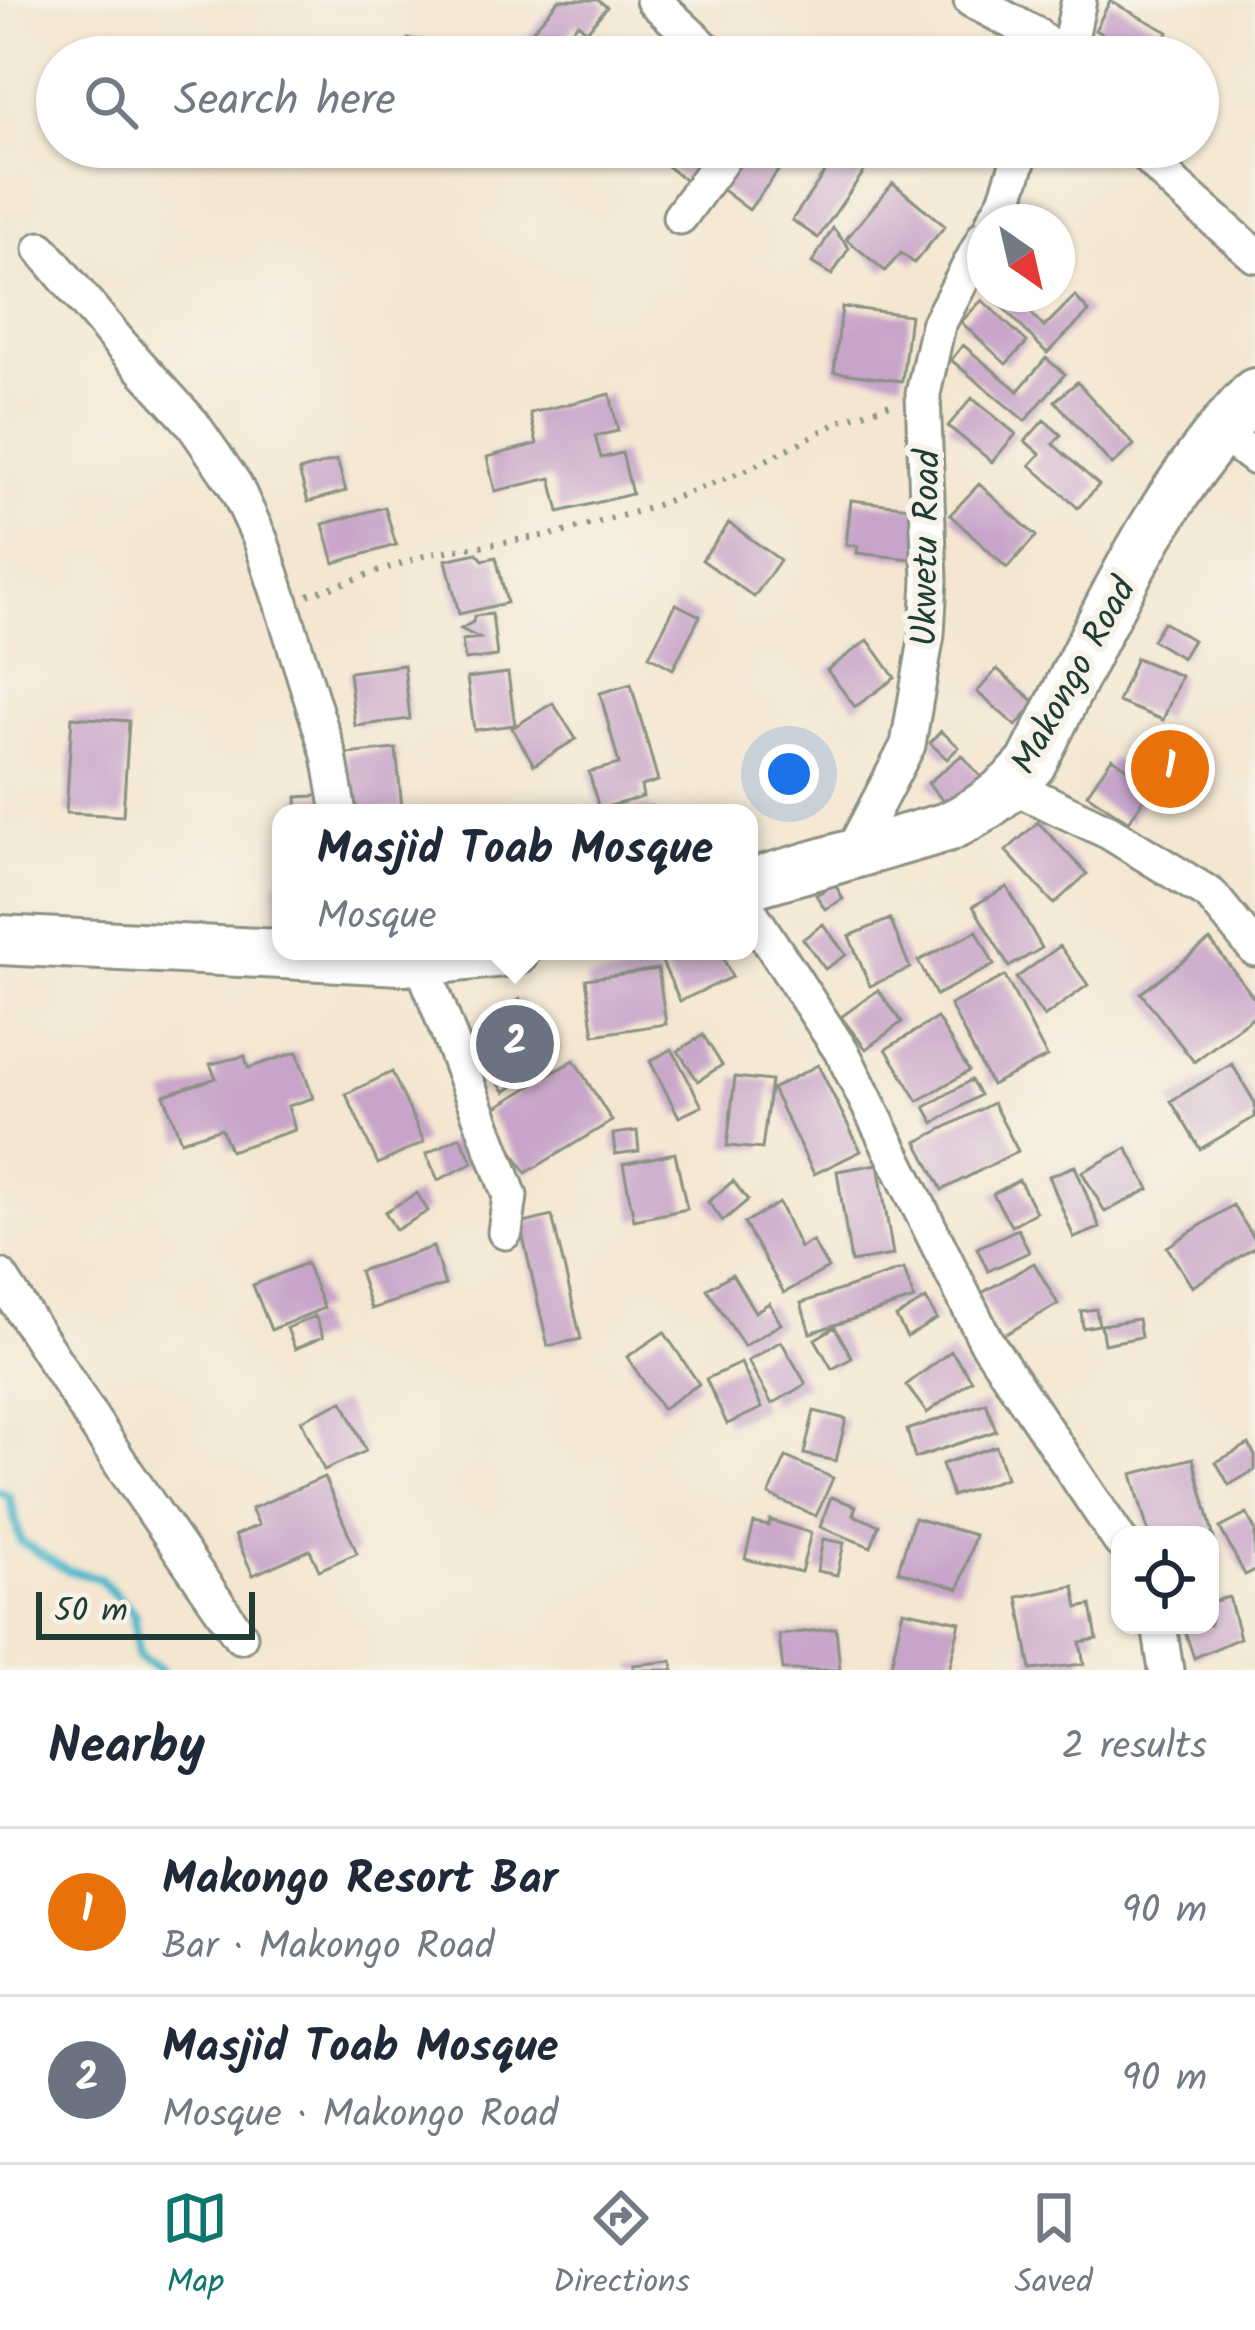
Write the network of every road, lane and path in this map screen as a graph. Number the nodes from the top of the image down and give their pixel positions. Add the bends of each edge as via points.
1 (653, 0) edge
2 (971, 0) edge
3 (1078, 0) edge
4 (692, 36) edge
5 (1038, 36) edge
6 (1069, 36) edge
7 (716, 168) edge
8 (1016, 168) edge
9 (1159, 168) edge
10 (1003, 204) edge
11 (680, 217) dead end
12 (41, 249) dead end
13 (1255, 255) edge
14 (967, 270) edge
15 (1255, 393) edge
16 (923, 394) junction
17 (1237, 444) edge
18 (281, 602) junction
19 (1012, 786) junction
20 (337, 804) edge
21 (849, 857) junction
22 (758, 882) edge
23 (758, 924) edge
24 (0, 940) edge
25 (1255, 949) edge
26 (272, 952) edge
27 (401, 960) edge
28 (438, 960) edge
29 (421, 962) junction
30 (505, 1232) dead end
31 (0, 1276) edge
32 (1111, 1528) edge
33 (1160, 1634) edge
34 (240, 1636) dead end
35 (1166, 1670) edge

1 - 4 street
2 - 5 street
3 - 6 street
7 - 11 street
8 - 10 street
9 - 13 street
12 - 18 street via 192,423 235,485
14 - 16 street, Ukwetu Road via 938,325
15 - 17 street, Makongo Road
16 - 18 path via 843,420 649,508 561,533 430,554
16 - 21 street, Ukwetu Road via 927,634 908,746
17 - 19 street, Makongo Road via 1155,521 1031,764
18 - 20 street
19 - 21 street, Makongo Road via 968,818
19 - 25 street via 1109,832 1210,895
21 - 22 street, Makongo Road
23 - 32 street via 843,1054 986,1342
24 - 26 street
27 - 29 street
28 - 29 street
29 - 30 street via 510,1196
31 - 34 street
33 - 35 street

